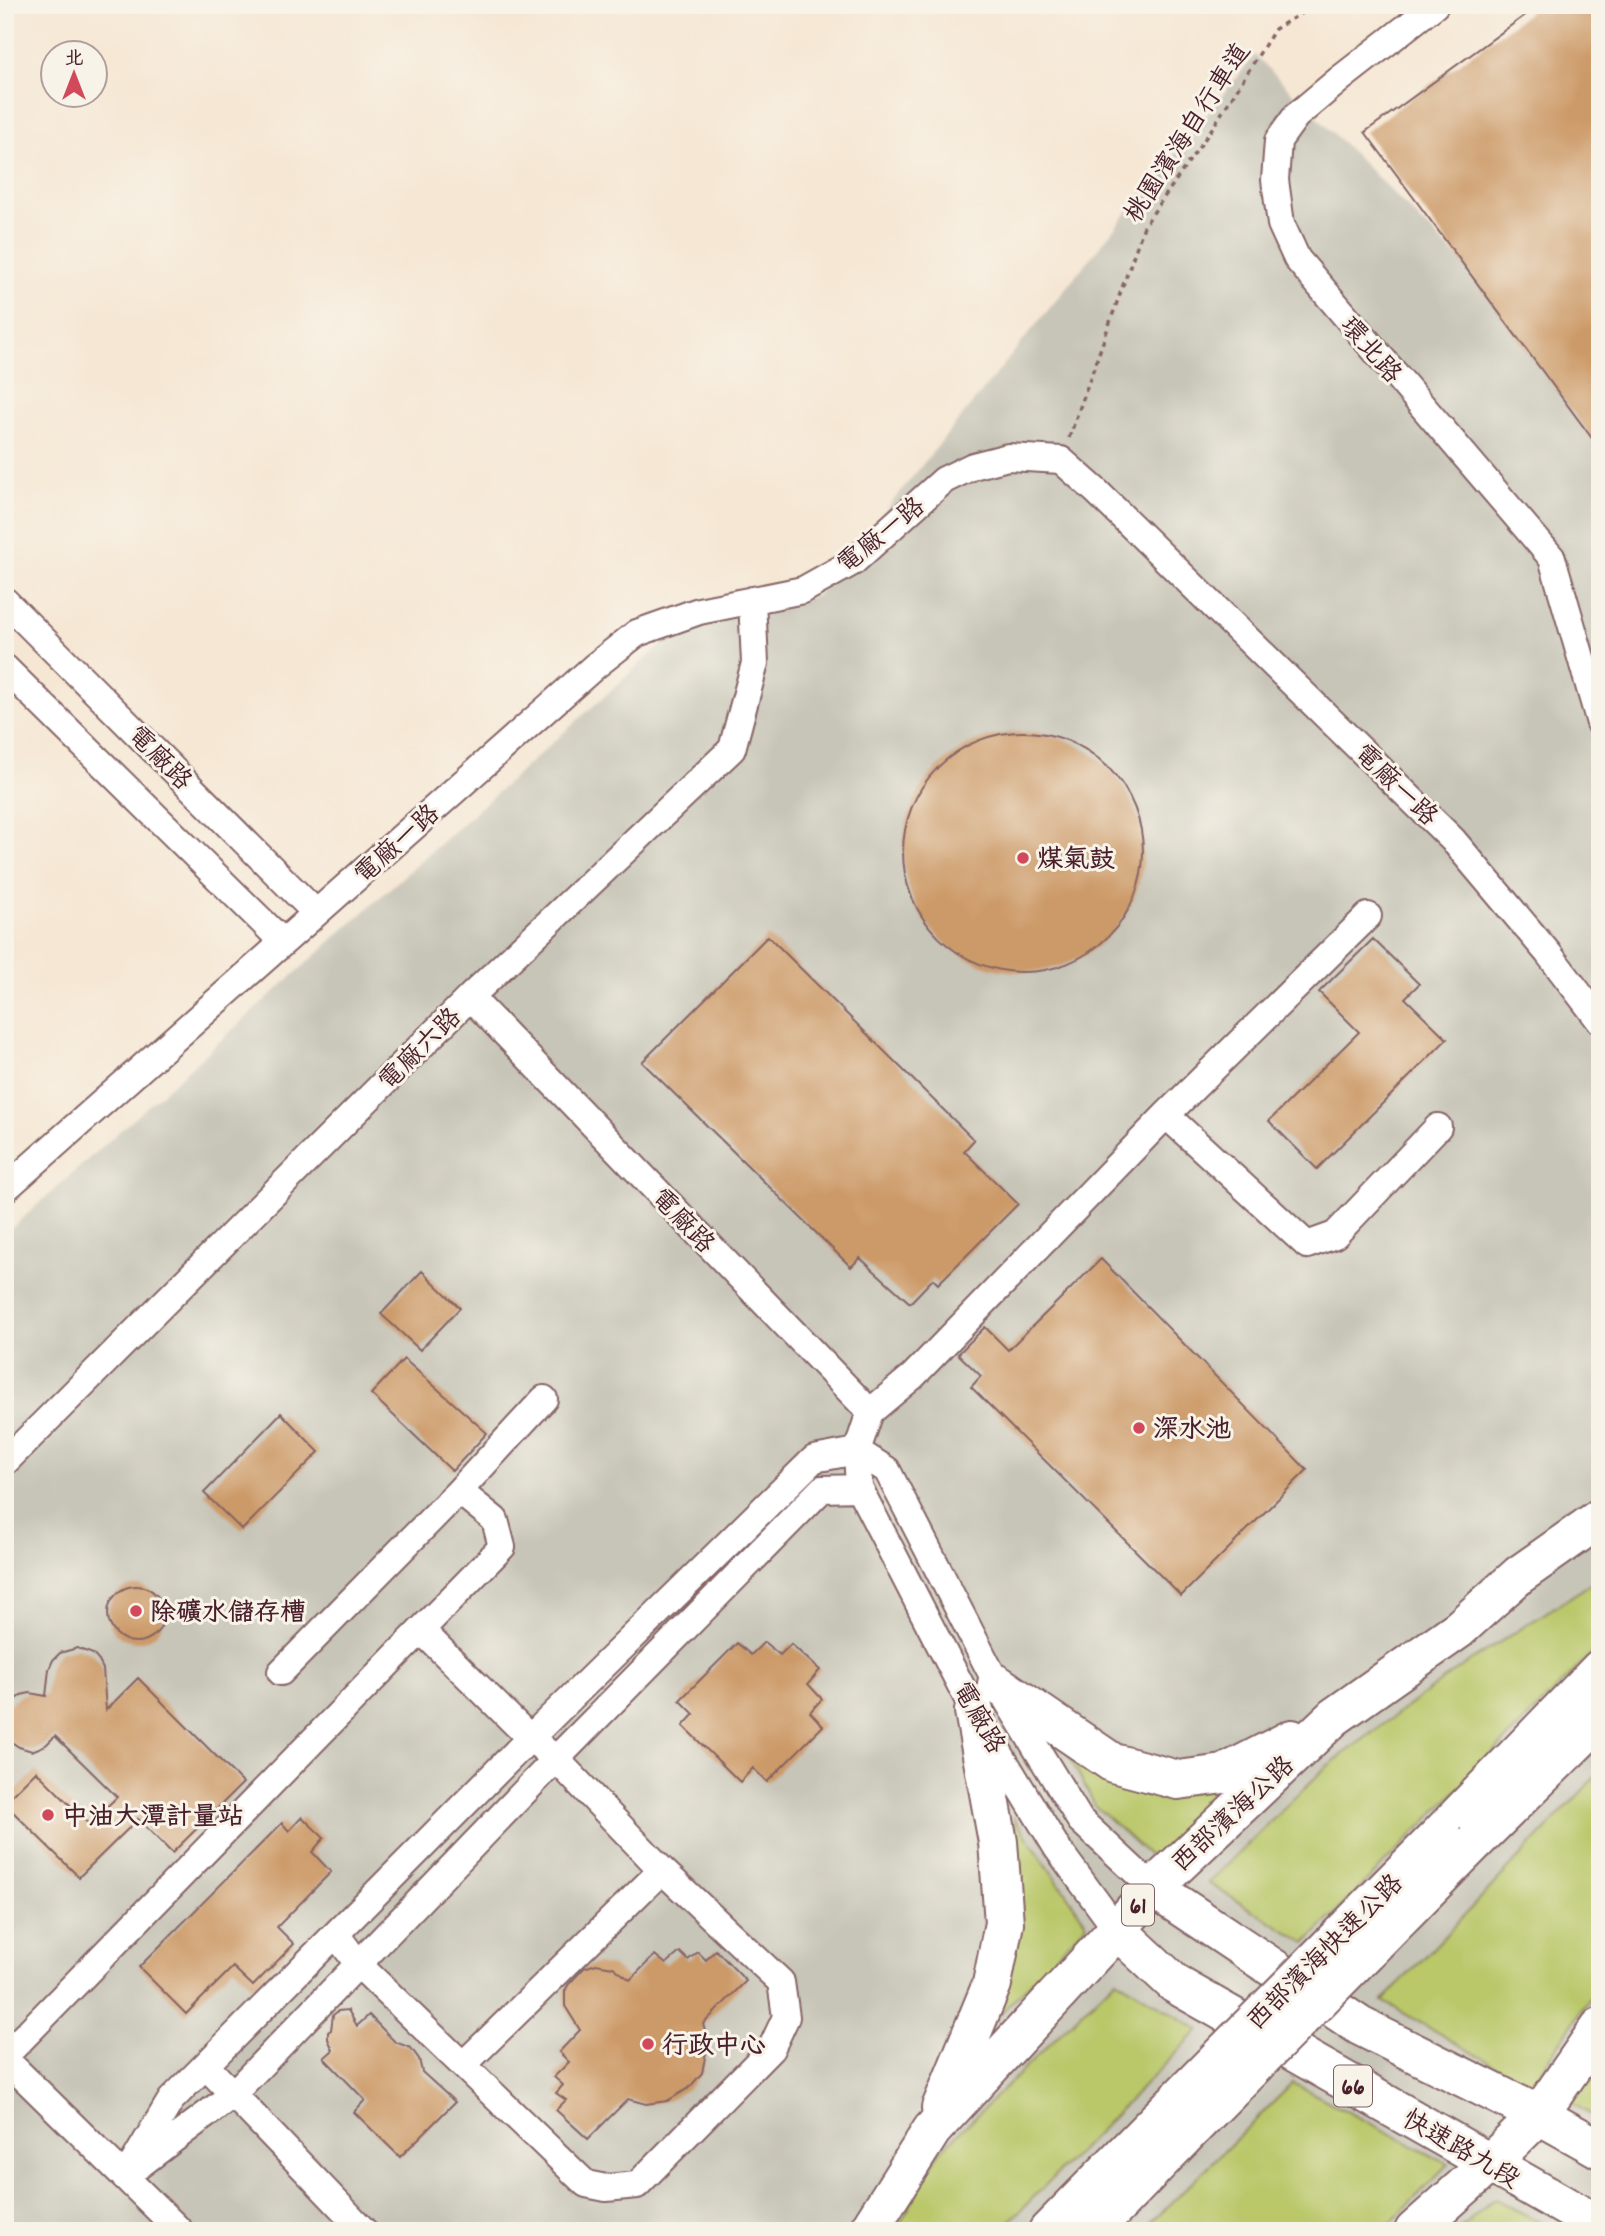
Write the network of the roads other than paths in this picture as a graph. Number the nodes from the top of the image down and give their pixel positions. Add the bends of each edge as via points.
1 (1436, 5) edge
2 (752, 600) junction
3 (5, 601) edge
4 (5, 668) edge
5 (1600, 723) edge
6 (316, 914) junction
7 (1368, 916) dead end
8 (283, 942) junction
9 (470, 998) junction
10 (1600, 1021) edge
11 (1166, 1115) junction
12 (1438, 1127) dead end
13 (5, 1189) edge
14 (544, 1399) dead end
15 (870, 1412) junction
16 (857, 1451) junction
17 (5, 1462) edge
18 (859, 1488) junction
19 (459, 1491) junction
20 (1600, 1518) edge
21 (421, 1630) junction
22 (1600, 1669) edge
23 (281, 1672) dead end
24 (985, 1697) junction
25 (1334, 1717) junction
26 (1600, 1719) edge
27 (530, 1738) junction
28 (556, 1759) junction
29 (1458, 1837) junction
30 (662, 1870) junction
31 (1153, 1888) junction
32 (1117, 1930) junction
33 (336, 1934) junction
34 (358, 1964) junction
35 (1600, 2027) edge
36 (5, 2057) edge
37 (206, 2066) junction
38 (463, 2066) junction
39 (232, 2095) junction
40 (1539, 2115) junction
41 (1170, 2129) junction
42 (932, 2130) junction
43 (1600, 2149) edge
44 (1489, 2164) junction
45 (125, 2177) junction
46 (1600, 2226) edge
47 (180, 2231) edge
48 (364, 2231) edge
49 (868, 2231) edge
50 (1048, 2231) edge
51 (1093, 2231) edge
52 (1413, 2231) edge

1 - 5 street, 環北路 via 1296,116 1278,141 1275,180 1281,224 1297,259 1552,558
2 - 6 street, 電廠一路 via 699,611 638,633
2 - 9 street, 電廠六路 via 755,663 733,749
2 - 10 street, 電廠一路 via 803,590 853,562 944,481 973,466 1008,457 1061,460 1453,840
3 - 6 street, 電廠路
4 - 8 street, 電廠路
6 - 8 street, 電廠一路
7 - 11 street
8 - 13 street, 電廠一路
9 - 15 street, 電廠路
9 - 17 street, 電廠六路
11 - 12 street via 1307,1245 1335,1235
11 - 15 street via 913,1376
14 - 19 street
15 - 16 street, 電廠路
16 - 18 street, 電廠路
16 - 24 street, 電廠路 via 887,1470
16 - 27 street via 814,1459
18 - 24 street, 電廠路
18 - 28 street via 822,1489
19 - 21 street via 495,1520 502,1547
19 - 23 street
20 - 25 main road, 西部濱海公路 / 61 via 1520,1575 1459,1629
21 - 27 street
21 - 36 street
22 - 29 main road, 西部濱海快速公路
24 - 25 main road via 1112,1763 1178,1780 1224,1774
24 - 31 street, 電廠路 via 1080,1820
24 - 32 street, 電廠路 via 1057,1847
24 - 42 main road via 1004,1923 992,1984
25 - 31 main road, 西部濱海公路 / 61
26 - 29 main road, 西部濱海快速公路
27 - 28 street
27 - 33 street
28 - 30 street
28 - 34 street
29 - 41 main road, 西部濱海快速公路, bridge
30 - 38 street
30 - 38 street via 781,1982 786,2017 771,2049 636,2185 606,2188 586,2184
31 - 32 main road, 西部濱海公路 / 61
31 - 40 main road, 66 via 1360,2026
32 - 42 main road, 西部濱海公路 / 61
32 - 44 main road, 快速路九段 / 66 via 1175,1984
33 - 34 street
33 - 37 street
34 - 38 street
34 - 39 street
35 - 40 main road
36 - 45 street
37 - 39 street
37 - 45 street via 171,2101
39 - 45 street
39 - 48 street
40 - 43 main road, 66
40 - 44 main road
41 - 50 main road, 西部濱海快速公路
41 - 51 main road, 西部濱海快速公路
42 - 49 main road, 西部濱海公路 / 61
44 - 46 main road, 快速路九段 / 66
44 - 52 main road
45 - 47 street

